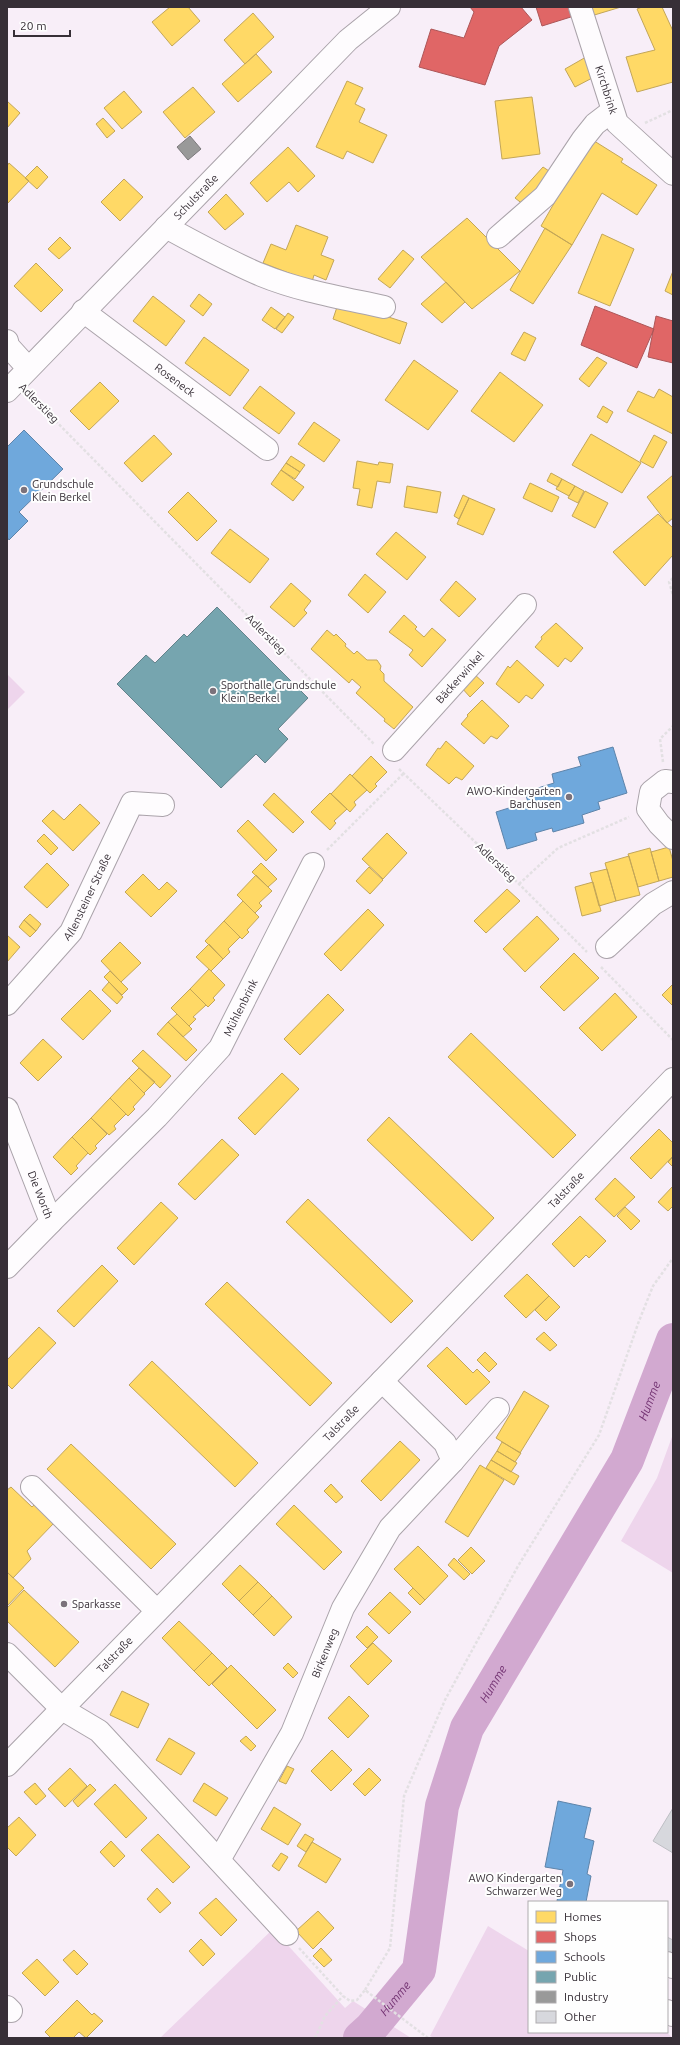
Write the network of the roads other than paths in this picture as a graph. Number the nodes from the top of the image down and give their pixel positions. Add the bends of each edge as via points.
1 (389, 7) edge
2 (580, 7) edge
3 (612, 111) junction
4 (673, 174) edge
5 (166, 227) junction
6 (498, 237) dead end
7 (384, 307) dead end
8 (83, 311) junction
9 (7, 341) edge
10 (17, 380) edge
11 (267, 449) dead end
12 (525, 605) dead end
13 (390, 755) road end
14 (669, 782) edge
15 (163, 805) dead end
16 (673, 838) edge
17 (313, 864) road end
18 (673, 892) edge
19 (607, 947) dead end
20 (7, 1004) edge
21 (673, 1079) edge
22 (7, 1109) edge
23 (50, 1222) junction
24 (7, 1267) edge
25 (382, 1381) junction
26 (498, 1409) dead end
27 (453, 1461) junction
28 (32, 1487) dead end
29 (157, 1611) junction
30 (7, 1654) edge
31 (62, 1709) junction
32 (7, 1765) edge
33 (219, 1860) junction
34 (287, 1934) road end

1 - 5 street, Schulstraße via 348,40
2 - 3 street, Kirchbrink
3 - 4 street, Kirchbrink via 616,123
3 - 6 street via 595,124 583,138 546,196
5 - 7 street via 261,275 320,293
5 - 8 street, Schulstraße
8 - 10 street, Schulstraße
8 - 11 street, Roseneck
9 - 10 street
12 - 13 street, Bäckerwinkel
14 - 16 street via 651,792 648,809
15 - 20 street, Allensteiner Straße via 132,803 71,932
17 - 23 street, Mühlenbrink via 220,1048 157,1117
18 - 19 street via 653,904
21 - 25 street, Talstraße
22 - 23 street, Die Worth
23 - 24 street, Die Worth
25 - 27 street via 445,1443
25 - 29 street, Talstraße
26 - 27 street, Birkenweg
27 - 33 street, Birkenweg via 390,1528 343,1608 292,1733
28 - 29 street
29 - 31 street, Talstraße
30 - 31 street
31 - 32 street, Talstraße
31 - 33 street via 99,1731
33 - 34 street

